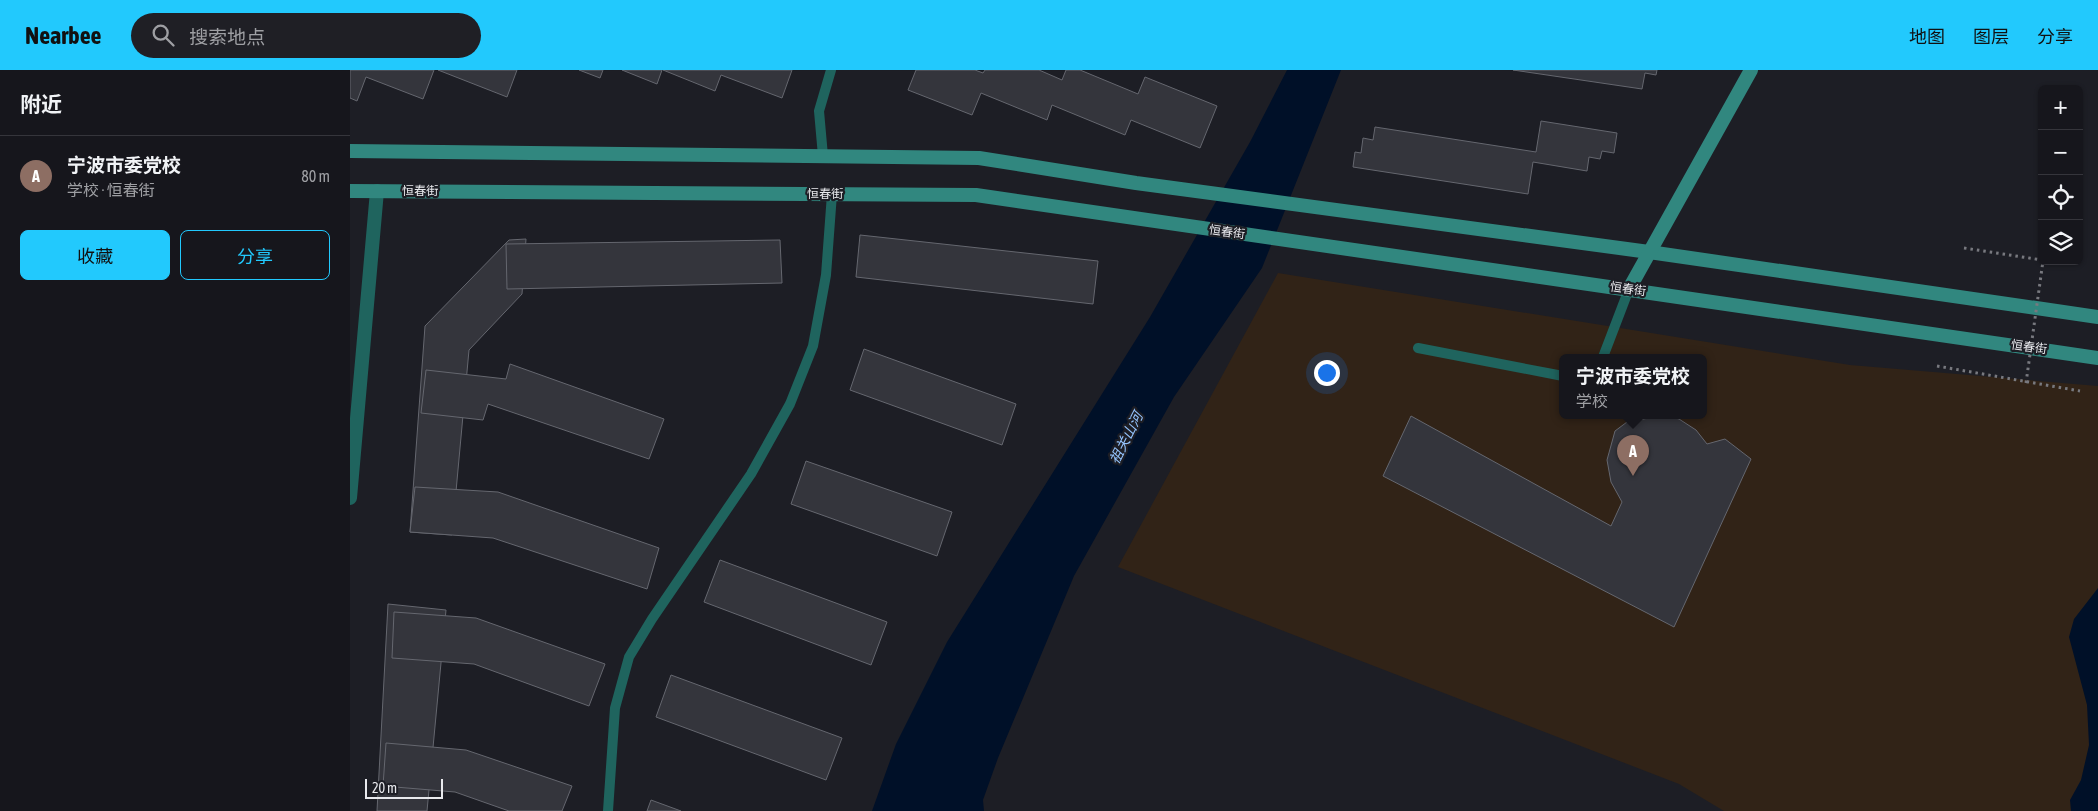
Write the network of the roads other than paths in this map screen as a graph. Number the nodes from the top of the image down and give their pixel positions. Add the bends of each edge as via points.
1 (831, 70) edge
2 (1751, 70) edge
3 (350, 151) edge
4 (823, 156) junction
5 (350, 191) edge
6 (377, 191) junction
7 (832, 194) junction
8 (1649, 252) junction
9 (1629, 289) junction
10 (2098, 318) edge
11 (1418, 348) dead end
12 (1604, 354) edge
13 (2098, 358) edge
14 (1559, 375) edge
15 (350, 498) edge
16 (608, 811) edge

1 - 4 lane via 819,111
2 - 8 main road
3 - 4 main road
4 - 8 main road via 979,158 1136,183
5 - 6 main road, 恒春街
6 - 7 main road, 恒春街
6 - 15 street
7 - 9 main road, 恒春街 via 976,195
7 - 16 lane via 826,275 813,346 790,404 752,474 629,656 615,708
8 - 9 main road
8 - 10 main road
9 - 12 lane
9 - 13 main road, 恒春街
11 - 14 lane

